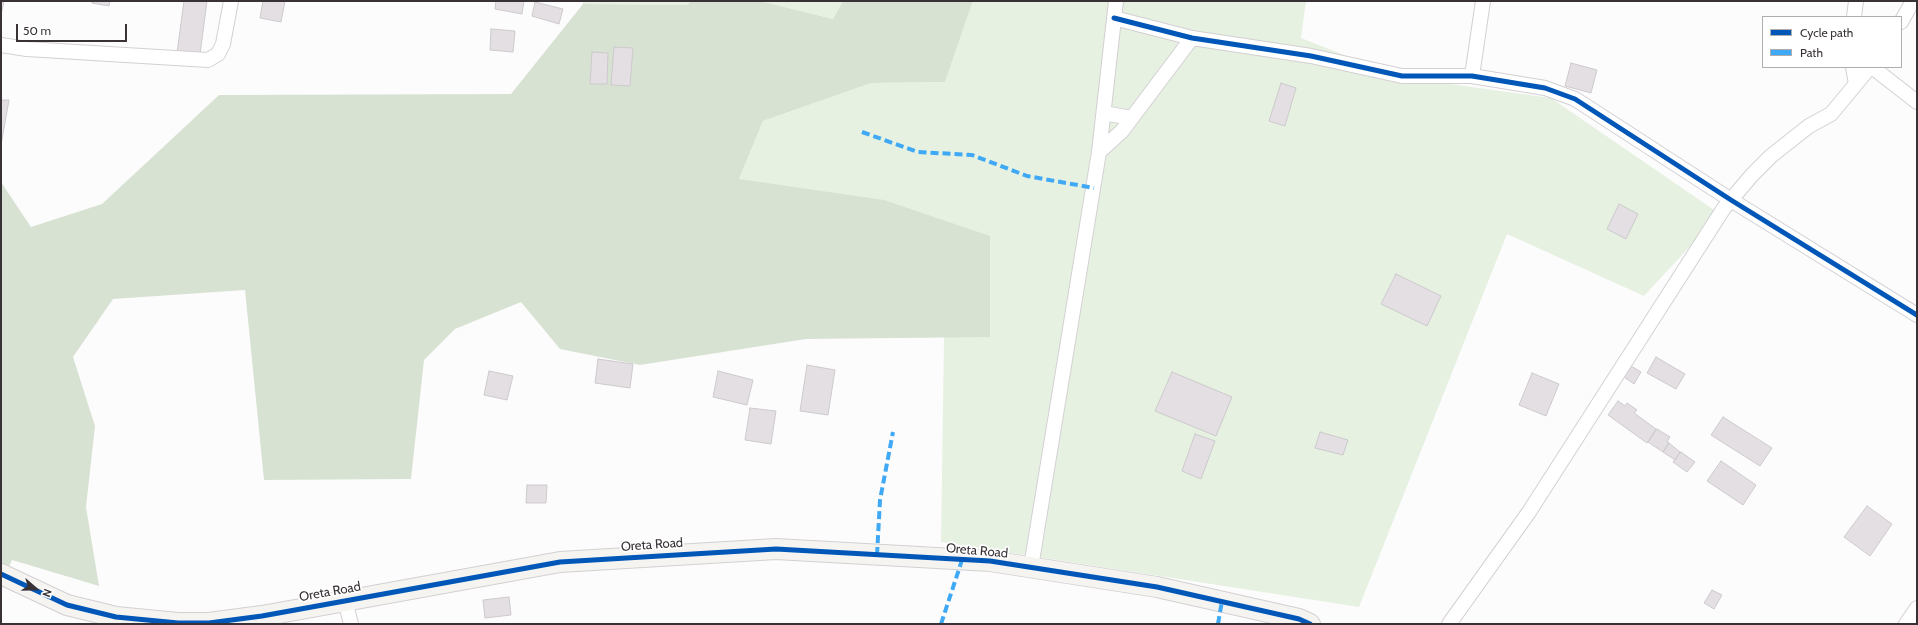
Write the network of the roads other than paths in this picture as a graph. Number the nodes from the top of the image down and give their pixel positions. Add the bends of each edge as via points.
1 (231, 1) edge
2 (1116, 1) edge
3 (1483, 1) edge
4 (1856, 1) edge
5 (1914, 1) edge
6 (1854, 16) edge
7 (1114, 18) junction
8 (1902, 20) edge
9 (1192, 38) junction
10 (1, 45) edge
11 (1852, 68) edge
12 (1870, 68) edge
13 (1872, 68) edge
14 (1472, 76) junction
15 (1856, 84) junction
16 (1917, 102) edge
17 (1104, 113) junction
18 (1131, 118) junction
19 (1099, 152) junction
20 (1731, 200) junction
21 (1917, 315) edge
22 (1031, 567) junction
23 (1, 574) edge
24 (345, 601) junction
25 (1917, 608) edge
26 (209, 623) edge
27 (351, 624) edge
28 (1310, 624) edge
29 (1449, 624) edge
30 (1906, 624) edge

1 - 10 street via 223,44 218,54 208,60 27,49
2 - 7 street
3 - 14 street
4 - 6 street
5 - 8 street
7 - 9 street
7 - 17 street
9 - 14 street via 1311,56 1402,76
9 - 18 street
11 - 15 street
12 - 15 street
13 - 16 street
14 - 20 street via 1545,88 1575,100
15 - 20 street via 1831,114 1809,126 1771,156
17 - 18 street
17 - 19 street
18 - 19 street via 1122,131
19 - 22 street
20 - 21 street
20 - 29 street via 1529,512
22 - 24 street, Oreta Road via 990,561 776,549 560,562
22 - 28 street, Oreta Road via 1157,587 1299,619
23 - 26 street, Oreta Road via 67,605 116,617
24 - 26 street, Oreta Road
24 - 27 street
25 - 30 street

